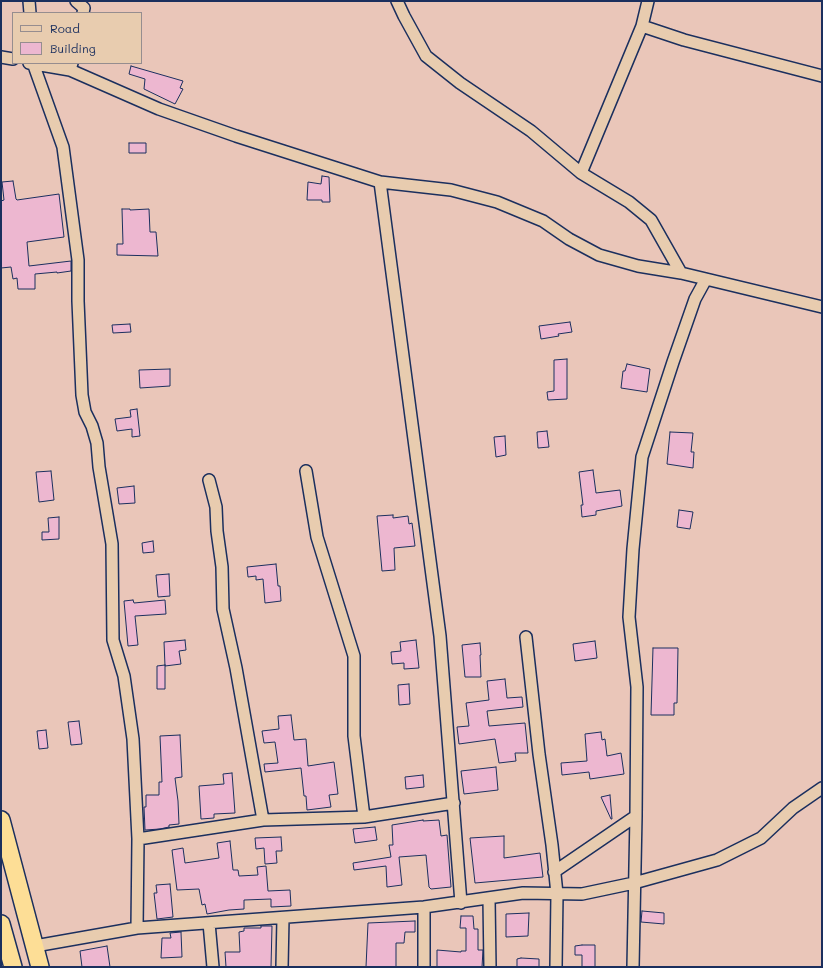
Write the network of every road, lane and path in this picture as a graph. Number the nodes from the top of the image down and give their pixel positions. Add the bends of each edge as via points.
1 (30, 1) edge
2 (397, 1) edge
3 (648, 1) edge
4 (30, 12) edge
5 (642, 26) junction
6 (1, 57) edge
7 (12, 59) edge
8 (32, 64) edge
9 (42, 64) edge
10 (71, 67) edge
11 (822, 76) edge
12 (581, 173) junction
13 (380, 182) junction
14 (681, 273) junction
15 (706, 278) junction
16 (822, 307) edge
17 (306, 471) dead end
18 (209, 480) dead end
19 (526, 637) dead end
20 (822, 788) edge
21 (454, 803) junction
22 (636, 816) junction
23 (364, 817) junction
24 (1, 820) edge
25 (263, 820) junction
26 (138, 840) junction
27 (554, 872) junction
28 (634, 883) junction
29 (557, 894) junction
30 (490, 898) junction
31 (461, 903) junction
32 (424, 907) junction
33 (283, 918) junction
34 (209, 923) junction
35 (1, 924) edge
36 (137, 928) junction
37 (35, 946) junction
38 (12, 967) edge
39 (40, 967) edge
40 (212, 967) edge
41 (282, 967) edge
42 (424, 967) edge
43 (490, 967) edge
44 (556, 967) edge
45 (632, 967) edge

1 - 4 street
2 - 12 street via 426,56 460,83 531,131
3 - 5 street
5 - 11 street via 684,40
5 - 12 street
6 - 7 street
8 - 26 street via 62,147 69,190 78,260 82,395 85,412 97,443 112,544 113,640 124,676 133,739
9 - 10 street
10 - 13 street via 159,109
12 - 14 street via 629,202 651,220
13 - 14 street via 451,190 497,202 542,221 599,255 638,266
13 - 21 street via 440,636
14 - 15 street
15 - 16 street
15 - 22 street via 695,299 672,362 642,457 629,617 637,687
17 - 23 street via 317,537 354,656 354,736
18 - 25 street via 216,507 223,609
19 - 27 street
20 - 28 street via 793,808 761,838 717,860
21 - 23 street
21 - 31 street
22 - 27 street
22 - 28 street
23 - 25 street
24 - 37 highway
25 - 26 street
26 - 36 street
27 - 29 street
28 - 29 street via 582,894
28 - 45 street
29 - 30 street via 524,893
29 - 44 street
30 - 31 street
30 - 43 street
31 - 32 street
32 - 33 street
32 - 42 street
33 - 34 street
33 - 41 street
34 - 36 street
34 - 40 street
35 - 38 highway
36 - 37 street
37 - 39 highway

